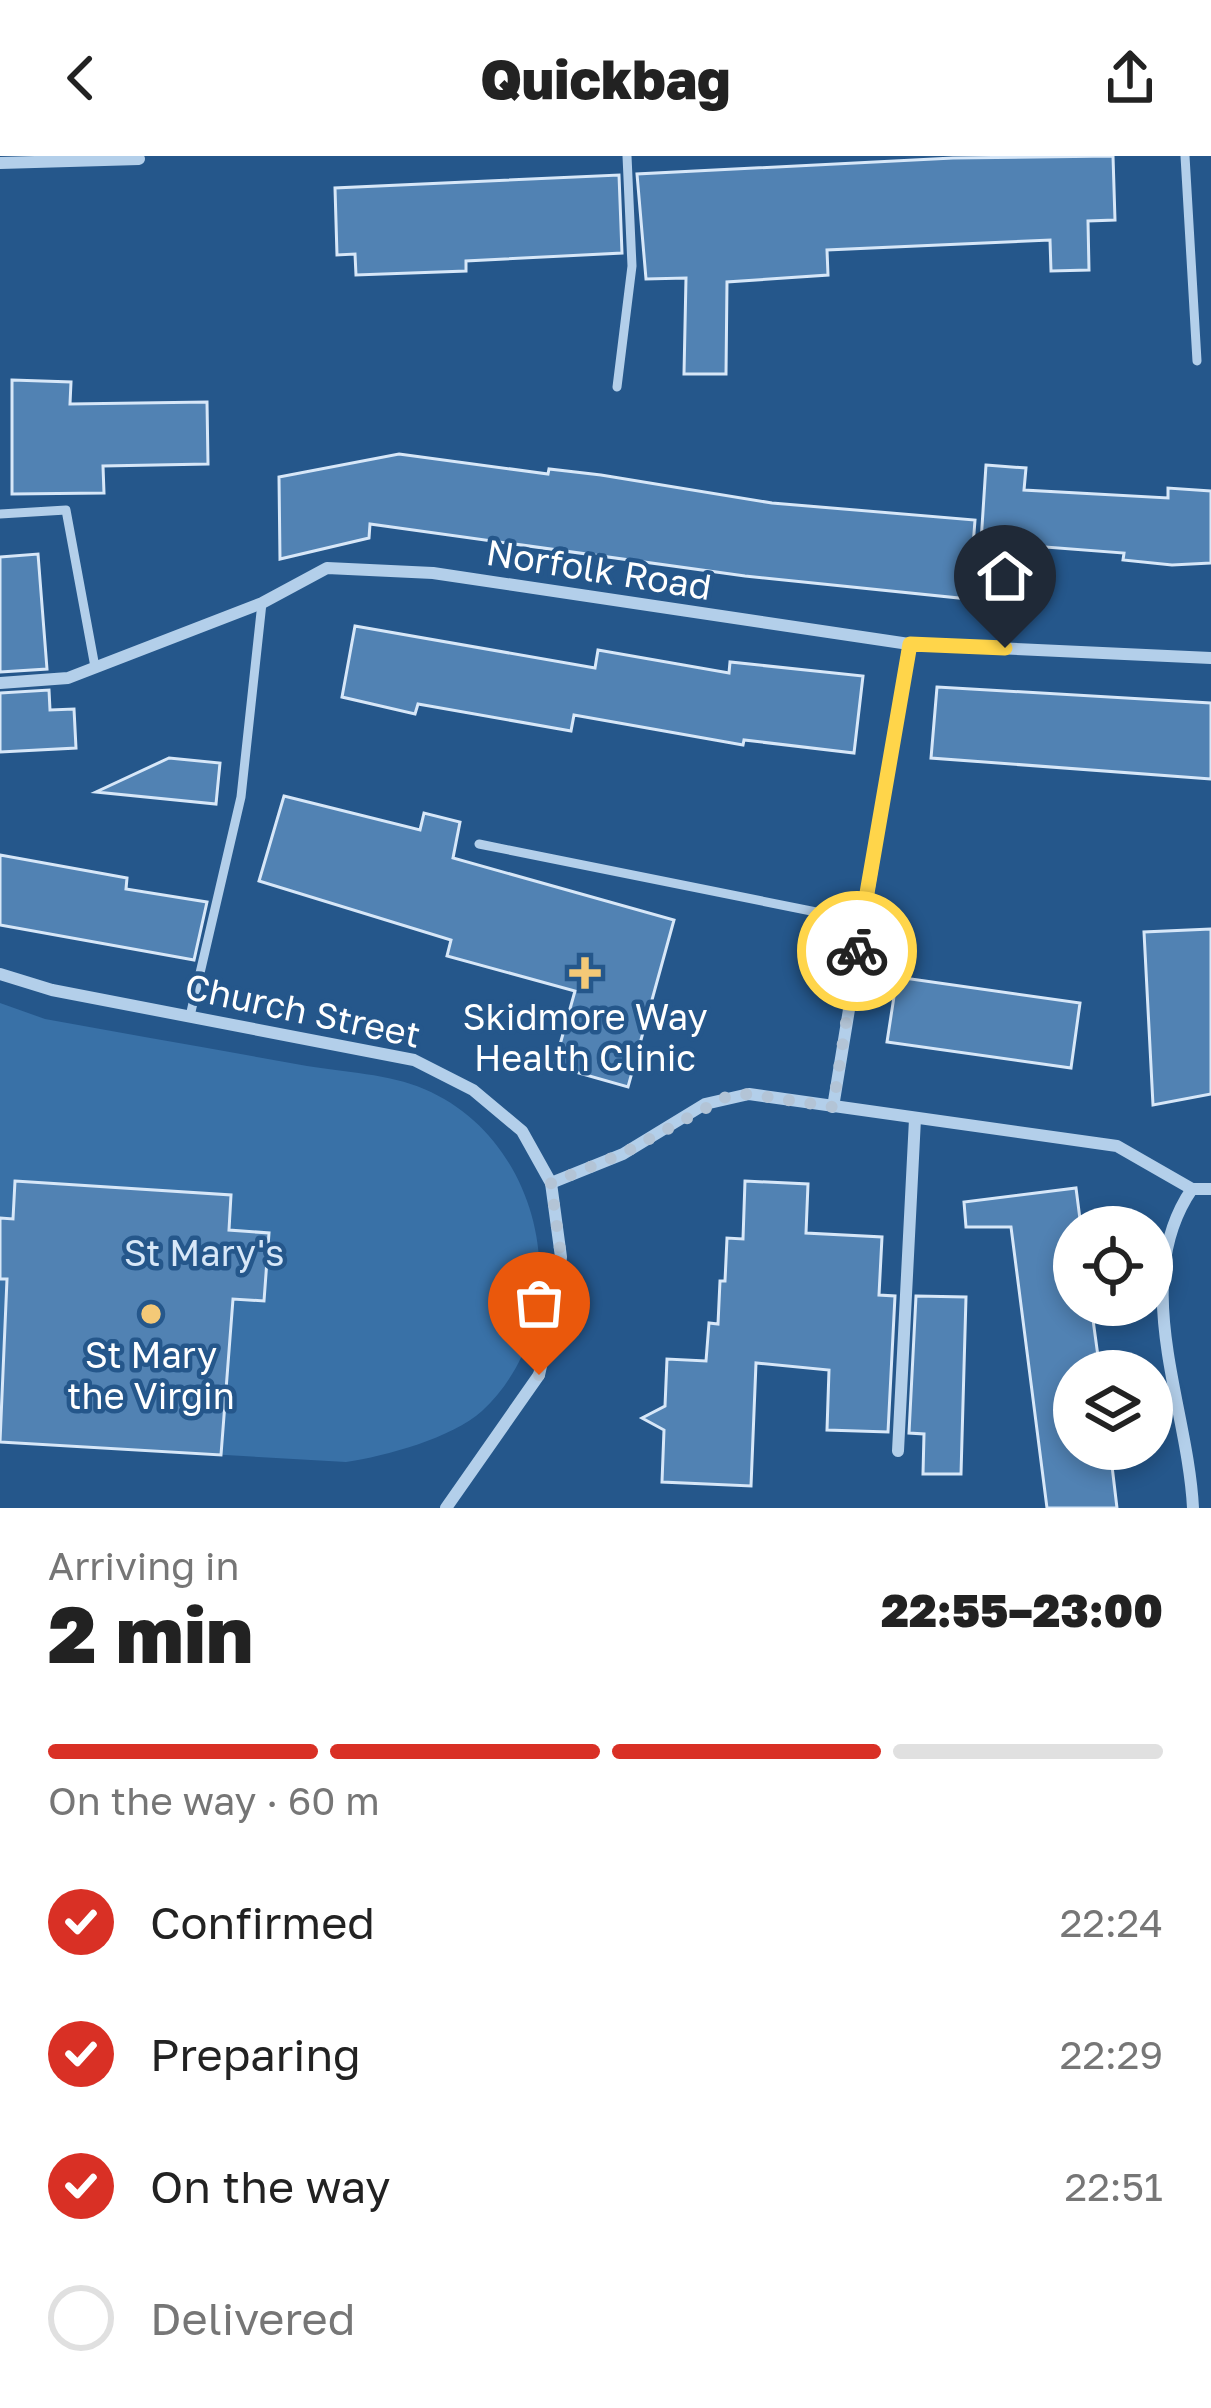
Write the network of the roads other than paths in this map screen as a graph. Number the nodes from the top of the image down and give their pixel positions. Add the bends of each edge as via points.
1 (627, 156) edge
2 (1185, 156) edge
3 (139, 159) dead end
4 (0, 163) edge
5 (1197, 362) dead end
6 (617, 387) dead end
7 (0, 514) edge
8 (262, 603) junction
9 (910, 644) junction
10 (1211, 658) edge
11 (94, 668) junction
12 (0, 683) edge
13 (479, 844) dead end
14 (862, 921) junction
15 (0, 974) edge
16 (190, 1016) junction
17 (833, 1107) junction
18 (914, 1119) junction
19 (551, 1183) junction
20 (1211, 1189) edge
21 (1192, 1190) junction
22 (898, 1451) dead end
23 (446, 1508) edge
24 (1193, 1508) edge

1 - 6 lane via 632,266
2 - 5 lane
3 - 4 street
7 - 11 lane via 66,510
8 - 9 street, Norfolk Road via 327,568 433,573
8 - 11 street, Norfolk Road
8 - 16 lane via 241,797
9 - 10 street, Norfolk Road
9 - 14 street
11 - 12 street, Norfolk Road
13 - 14 lane
14 - 17 street
15 - 16 street, Church Street
16 - 19 street, Church Street via 414,1060 473,1090 521,1131
17 - 18 street
17 - 19 street via 726,1097
18 - 21 street via 1117,1146
18 - 22 street
19 - 23 street, Church Street via 561,1257 539,1375
20 - 21 street
21 - 24 street via 1166,1239 1162,1282

